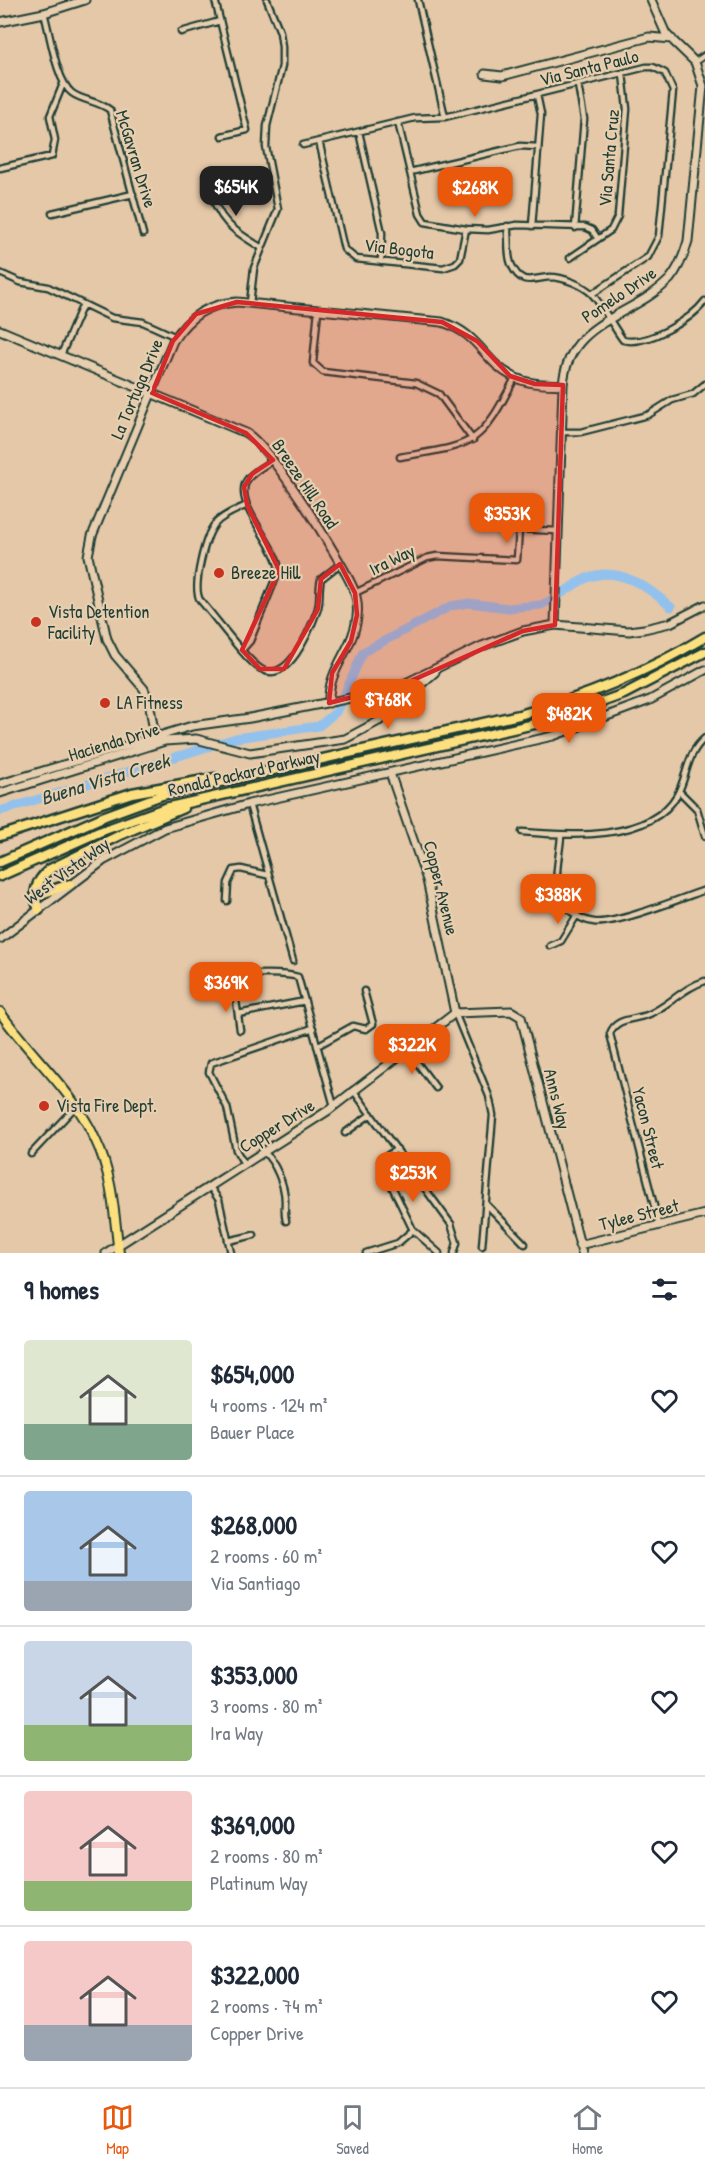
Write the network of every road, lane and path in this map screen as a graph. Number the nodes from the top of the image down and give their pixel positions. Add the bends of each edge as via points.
1 (85, 0) edge
2 (214, 0) edge
3 (267, 0) edge
4 (418, 0) edge
5 (651, 0) edge
6 (75, 2) edge
7 (44, 14) junction
8 (220, 21) junction
9 (0, 22) edge
10 (181, 32) dead end
11 (672, 39) junction
12 (705, 55) edge
13 (695, 62) junction
14 (485, 74) dead end
15 (623, 74) junction
16 (63, 83) junction
17 (578, 85) junction
18 (537, 95) junction
19 (445, 116) junction
20 (398, 122) junction
21 (358, 132) junction
22 (222, 136) dead end
23 (319, 141) junction
24 (303, 145) dead end
25 (538, 147) junction
26 (0, 168) edge
27 (410, 172) junction
28 (209, 186) dead end
29 (132, 194) junction
30 (52, 213) dead end
31 (507, 226) junction
32 (532, 226) junction
33 (575, 228) junction
34 (466, 229) junction
35 (143, 234) dead end
36 (598, 239) junction
37 (262, 248) junction
38 (570, 258) dead end
39 (381, 262) junction
40 (0, 273) edge
41 (592, 294) junction
42 (705, 301) edge
43 (250, 303) junction
44 (83, 304) junction
45 (318, 310) junction
46 (608, 320) junction
47 (0, 330) edge
48 (176, 338) junction
49 (61, 355) junction
50 (515, 378) junction
51 (705, 384) edge
52 (563, 385) junction
53 (152, 393) junction
54 (561, 432) junction
55 (473, 440) junction
56 (400, 457) dead end
57 (273, 460) junction
58 (247, 505) junction
59 (557, 531) junction
60 (340, 564) junction
61 (355, 593) junction
62 (705, 605) edge
63 (555, 625) junction
64 (705, 637) edge
65 (242, 650) junction
66 (705, 652) edge
67 (461, 656) junction
68 (705, 670) edge
69 (383, 690) junction
70 (329, 702) junction
71 (395, 708) junction
72 (705, 738) edge
73 (155, 741) junction
74 (390, 773) junction
75 (237, 777) junction
76 (0, 783) edge
77 (679, 791) junction
78 (0, 793) edge
79 (220, 794) junction
80 (249, 804) junction
81 (522, 832) dead end
82 (0, 836) edge
83 (561, 836) junction
84 (705, 836) edge
85 (0, 861) edge
86 (267, 874) junction
87 (0, 876) edge
88 (38, 882) junction
89 (70, 884) junction
90 (704, 890) edge
91 (227, 901) dead end
92 (39, 910) junction
93 (577, 915) junction
94 (0, 939) edge
95 (550, 946) dead end
96 (293, 961) dead end
97 (196, 970) dead end
98 (705, 981) edge
99 (364, 991) dead end
100 (235, 993) dead end
101 (305, 1001) junction
102 (0, 1012) edge
103 (455, 1013) junction
104 (238, 1014) junction
105 (313, 1028) junction
106 (240, 1030) dead end
107 (317, 1046) junction
108 (406, 1048) junction
109 (436, 1088) dead end
110 (353, 1090) junction
111 (76, 1106) junction
112 (334, 1106) junction
113 (371, 1114) junction
114 (345, 1133) dead end
115 (397, 1149) junction
116 (264, 1152) junction
117 (31, 1154) dead end
118 (244, 1164) junction
119 (210, 1187) junction
120 (486, 1204) junction
121 (705, 1214) edge
122 (286, 1221) dead end
123 (659, 1226) junction
124 (413, 1230) junction
125 (255, 1235) dead end
126 (228, 1241) junction
127 (525, 1244) dead end
128 (482, 1246) dead end
129 (118, 1249) edge
130 (580, 1249) edge
131 (106, 1253) edge
132 (231, 1253) edge
133 (366, 1253) edge
134 (439, 1253) edge
135 (454, 1253) edge

1 - 6 street
2 - 8 street
3 - 37 street via 280,32 282,66 267,126 266,147 278,209
4 - 19 street
5 - 11 street via 660,24
6 - 7 street
7 - 9 street
7 - 16 street
8 - 10 street
8 - 22 street via 248,130
11 - 13 street
11 - 14 street via 649,37 502,76
12 - 13 street
13 - 46 street, Pomelo Drive via 703,86 688,242 682,260 655,291
15 - 17 street, Via Santa Paulo
15 - 36 street, Via Santa Cruz via 627,109 618,216 611,230
15 - 41 street, Via Santa Paulo via 653,67 665,73 672,84 659,236 648,257
16 - 26 street via 50,116 55,140 52,156
16 - 29 street, McGavran Drive via 72,93 110,110
17 - 18 street, Via Santa Paulo
17 - 33 street via 584,119
18 - 19 street, Via Santa Paulo
18 - 25 street via 541,114
19 - 20 street, Via Santa Paulo
20 - 21 street, Via Santa Paulo
20 - 27 street
21 - 23 street, Via Santa Paulo
21 - 39 street via 382,233
23 - 24 street, Via Santa Paulo
23 - 39 street, Via Bogota via 344,249 356,259
25 - 27 street via 520,146
25 - 32 street
27 - 34 street via 425,222
28 - 37 street via 224,221
29 - 30 street
29 - 35 street, McGavran Drive
31 - 32 street
31 - 34 street
31 - 41 street via 511,265 520,278 531,282 561,278
32 - 33 street
33 - 36 street via 592,230
34 - 39 street, Via Bogota via 460,259 447,267
36 - 38 street, Via Santa Cruz
37 - 43 street via 254,268
40 - 44 street via 20,282 48,287
41 - 46 street
42 - 46 street via 697,312 635,343 624,340
43 - 45 street, La Tortuga Drive
43 - 48 street, La Tortuga Drive via 209,307 189,320
44 - 48 street via 112,318 143,321
44 - 49 street
45 - 50 street, La Tortuga Drive via 455,326 477,341 492,361
45 - 55 street via 313,363 316,369 416,383 439,394
46 - 52 street, Pomelo Drive via 579,340 569,354
47 - 49 street, Breeze Hill Road
48 - 53 street, La Tortuga Drive
49 - 53 street, Breeze Hill Road
50 - 52 street, La Tortuga Drive via 535,384
50 - 55 street via 494,417
51 - 54 street via 693,394 666,403 648,415 581,432
52 - 54 street, Pomelo Drive
53 - 57 street, Breeze Hill Road via 246,433
53 - 73 street, La Tortuga Drive via 92,536 88,556 106,639 144,689
54 - 59 street, Pomelo Drive
55 - 56 street via 453,448
57 - 58 street via 247,480
57 - 60 street, Breeze Hill Road
58 - 65 street via 277,558 279,570 250,641
58 - 65 street via 212,527 196,588 200,600
59 - 61 street, Ira Way via 519,529 517,560 427,558
59 - 63 street, Pomelo Drive
60 - 61 street, Breeze Hill Road
60 - 65 street via 321,579 318,609 293,660 284,669 260,669
61 - 70 street, Breeze Hill Road via 355,629 332,673
62 - 63 street, Hacienda Drive via 670,623 644,629
63 - 67 street, Hacienda Drive via 523,631
64 - 75 highway, Ronald Packard Parkway via 631,676 539,709
66 - 79 highway, Ronald Packard Parkway via 624,694 552,720
67 - 69 street, Hacienda Drive
67 - 71 street, Hacienda Drive via 430,676
68 - 74 street, West Vista Way via 650,699 553,736
69 - 70 street, Hacienda Drive
69 - 71 street via 393,695
70 - 73 street, Hacienda Drive via 192,726
71 - 73 street, Hacienda Drive via 345,739 263,752 237,751 196,739
72 - 77 street via 689,758
73 - 76 street, Hacienda Drive
73 - 78 street, Hacienda Drive
74 - 80 street, West Vista Way
74 - 103 street, Copper Avenue via 427,880
75 - 82 highway via 206,778 148,789
75 - 85 highway, Ronald Packard Parkway via 134,804
77 - 83 street via 660,816 642,825
77 - 84 street via 697,809
79 - 87 highway, Ronald Packard Parkway via 139,817
79 - 88 highway via 60,864
80 - 86 street
80 - 89 street, West Vista Way via 165,828 103,861
81 - 83 street
83 - 93 street via 558,892
86 - 91 street via 234,870
86 - 96 street
88 - 89 highway via 44,893
88 - 92 highway via 34,895
89 - 92 street, West Vista Way
90 - 93 street via 604,922
92 - 94 street, West Vista Way
93 - 95 street via 561,941
97 - 101 street via 216,968 298,977
98 - 123 street, Yacon Street via 648,1015 612,1027 611,1037
99 - 107 street via 373,1024 366,1029 353,1026
100 - 104 street
101 - 104 street
101 - 105 street
102 - 111 main road
103 - 108 street, Copper Drive
103 - 120 street via 494,1115
103 - 130 street, Anns Way via 511,1011 521,1017
104 - 106 street
105 - 107 street
105 - 118 street via 211,1062 209,1072 227,1107 236,1150
107 - 112 street
108 - 109 street
108 - 110 street, Copper Drive
110 - 112 street, Copper Drive
110 - 113 street
111 - 117 street
111 - 129 main road via 106,1166
112 - 116 street, Copper Drive
113 - 114 street
113 - 115 street
115 - 124 street via 382,1162
115 - 135 street via 451,1224 457,1243
116 - 118 street, Copper Drive
116 - 122 street via 274,1161
118 - 119 street, Copper Drive
119 - 126 street via 219,1200
119 - 129 street, Copper Drive
120 - 127 street
120 - 128 street
121 - 123 street, Tylee Street
123 - 130 street, Tylee Street
124 - 133 street via 398,1243
124 - 134 street
125 - 126 street
126 - 132 street
129 - 131 street, Copper Drive

